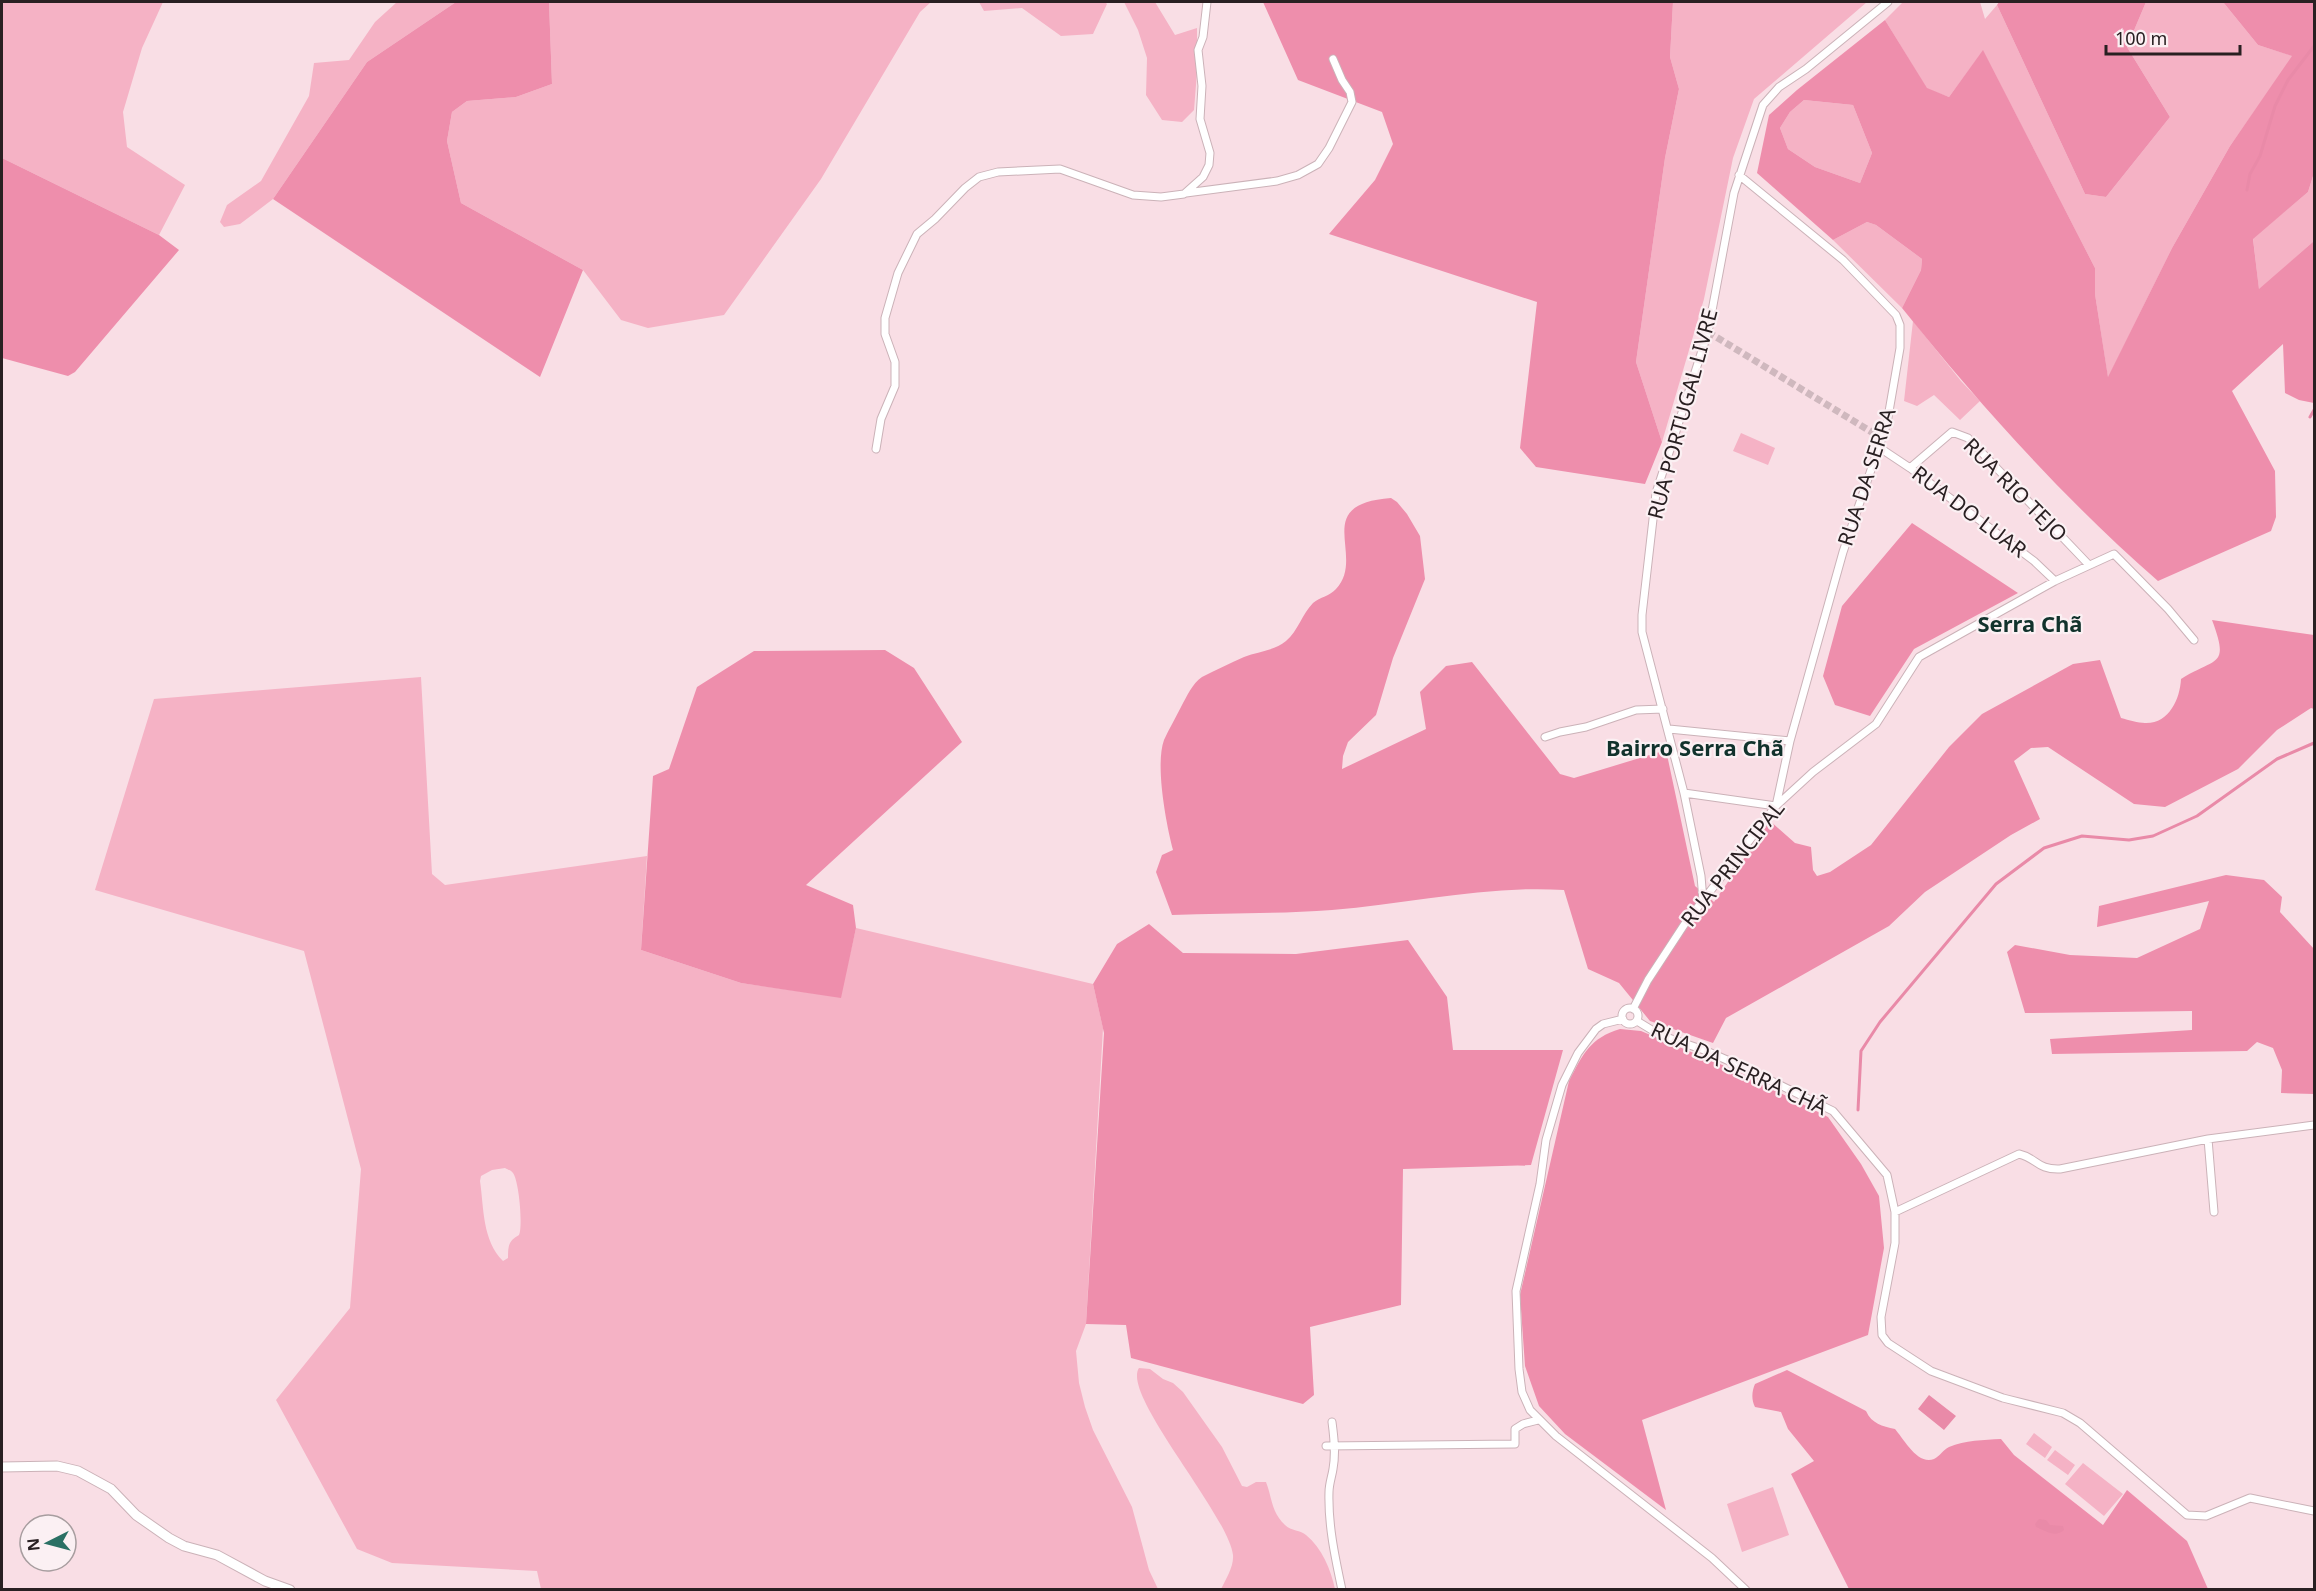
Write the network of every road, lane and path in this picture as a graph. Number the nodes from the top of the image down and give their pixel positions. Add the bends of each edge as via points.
1 (1207, 2) edge
2 (1888, 2) edge
3 (1333, 59) dead end
4 (1740, 175) junction
5 (1184, 194) junction
6 (1880, 448) junction
7 (876, 449) dead end
8 (1910, 468) junction
9 (2089, 565) junction
10 (2055, 581) junction
11 (2194, 640) dead end
12 (1663, 709) junction
13 (1669, 729) junction
14 (1545, 737) dead end
15 (1790, 741) junction
16 (1684, 793) junction
17 (1776, 806) junction
18 (1703, 900) junction
19 (1634, 1009) junction
20 (1623, 1019) junction
21 (1637, 1021) junction
22 (2314, 1125) edge
23 (2208, 1139) junction
24 (1895, 1212) junction
25 (2214, 1212) dead end
26 (1538, 1420) junction
27 (1332, 1422) dead end
28 (1326, 1446) dead end
29 (1335, 1447) junction
30 (2, 1467) edge
31 (2314, 1511) edge
32 (290, 1590) edge
33 (1342, 1590) edge
34 (1746, 1590) edge

1 - 5 street via 1198,61 1202,86 1200,119 1210,153 1209,165 1203,177
2 - 4 street, RUA PORTUGAL LIVRE via 1779,87 1763,105
3 - 5 street via 1352,102 1318,164 1277,181
4 - 6 street, RUA DA SERRA via 1843,260 1896,315 1900,348 1893,399
4 - 12 street, RUA PORTUGAL LIVRE via 1708,332 1656,493 1652,520 1642,632
5 - 7 street via 1133,195 1060,169 998,172 979,177 965,188 917,234 898,273 885,318 885,334 895,362 895,386 881,419
6 - 8 street, RUA DO LUAR
6 - 15 street, RUA DA SERRA via 1843,552
8 - 9 street, RUA RIO TEJO via 1952,432 1968,438
8 - 10 street, RUA DO LUAR
9 - 10 street, RUA PRINCIPAL
9 - 11 street, RUA PRINCIPAL via 2114,554
10 - 17 street, RUA PRINCIPAL via 1919,657 1876,724
12 - 13 street, RUA PORTUGAL LIVRE
12 - 14 street via 1636,710 1586,728
13 - 15 street
13 - 16 street, RUA PORTUGAL LIVRE
15 - 17 street, RUA DA SERRA
16 - 17 street
16 - 18 street, RUA PORTUGAL LIVRE
17 - 18 street, RUA PRINCIPAL
18 - 19 street, RUA PRINCIPAL via 1648,980
19 - 20 street via 1626,1009
19 - 21 street
20 - 21 street via 1630,1024
20 - 26 street via 1596,1029 1578,1053 1562,1085 1546,1140 1516,1290 1521,1387
21 - 24 street, RUA DA SERRA CHÃ via 1660,1035 1704,1050 1833,1110 1887,1175
22 - 23 street
23 - 24 street via 2060,1169 2043,1168 2019,1154
23 - 25 street
24 - 31 street, RUA DA SERRA CHÃ via 1895,1243 1881,1317 1882,1335 1888,1343 1931,1371 2003,1398 2063,1413 2080,1423 2187,1515 2206,1516 2250,1498
26 - 29 street via 1515,1429 1515,1444
26 - 34 street via 1712,1558
27 - 29 street
28 - 29 street
29 - 33 street via 1329,1490 1332,1540
30 - 32 street via 57,1466 78,1471 111,1489 136,1515 169,1538 217,1555

